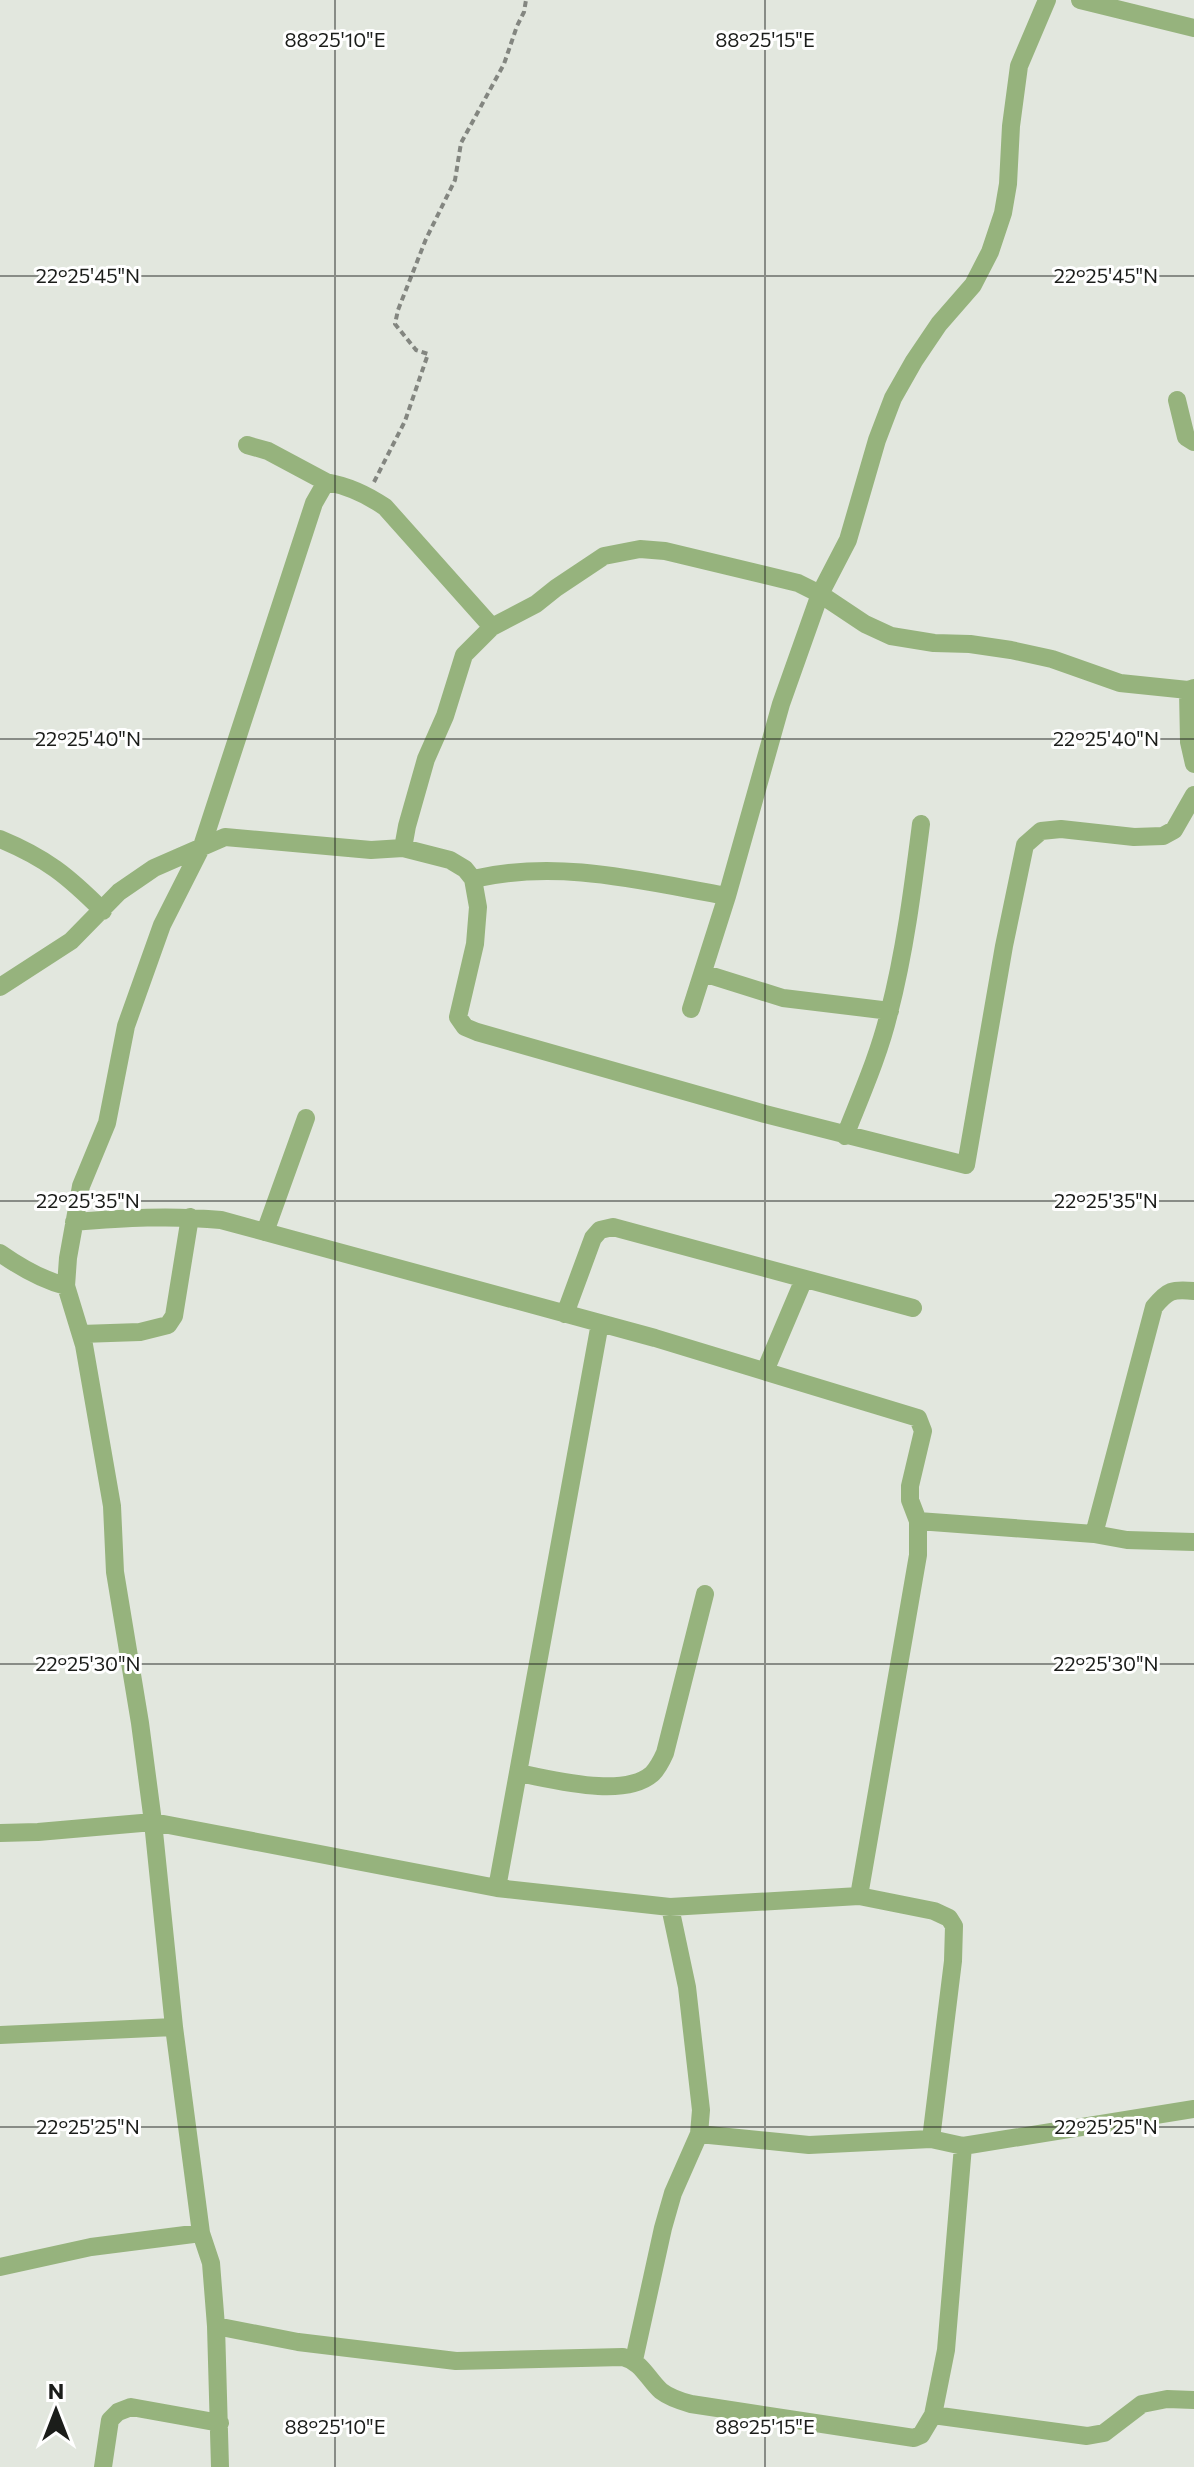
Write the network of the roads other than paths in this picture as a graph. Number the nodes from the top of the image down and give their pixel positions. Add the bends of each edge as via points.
1 (1047, 0) edge
2 (1080, 0) edge
3 (1194, 28) edge
4 (1177, 400) dead end
5 (1194, 442) edge
6 (247, 445) dead end
7 (326, 482) junction
8 (820, 594) junction
9 (492, 627) junction
10 (1191, 689) edge
11 (1194, 764) edge
12 (1194, 795) edge
13 (921, 824) dead end
14 (0, 839) edge
15 (202, 846) junction
16 (403, 848) junction
17 (473, 879) junction
18 (727, 896) junction
19 (103, 911) junction
20 (703, 973) junction
21 (0, 987) edge
22 (691, 1009) dead end
23 (890, 1011) junction
24 (306, 1118) dead end
25 (845, 1136) junction
26 (190, 1217) junction
27 (74, 1222) junction
28 (265, 1232) junction
29 (0, 1253) edge
30 (804, 1279) junction
31 (66, 1286) junction
32 (1194, 1291) edge
33 (913, 1308) dead end
34 (565, 1314) junction
35 (600, 1323) junction
36 (81, 1334) junction
37 (765, 1371) junction
38 (918, 1521) junction
39 (1094, 1534) junction
40 (1194, 1542) edge
41 (705, 1594) dead end
42 (518, 1773) junction
43 (153, 1822) junction
44 (0, 1833) edge
45 (497, 1888) junction
46 (859, 1896) junction
47 (670, 1907) junction
48 (174, 2027) junction
49 (0, 2035) edge
50 (1194, 2109) edge
51 (699, 2134) junction
52 (931, 2139) junction
53 (963, 2146) junction
54 (201, 2233) junction
55 (0, 2267) edge
56 (216, 2326) junction
57 (634, 2360) junction
58 (1194, 2400) edge
59 (933, 2415) junction
60 (220, 2423) junction
61 (103, 2467) edge
62 (220, 2467) edge

1 - 8 street via 1019,66 1008,184 990,252 973,285 939,324 893,398 848,540
2 - 3 street
4 - 5 street via 1186,437
6 - 7 street
7 - 9 street via 366,494 385,507
7 - 15 street via 314,503
8 - 9 street via 763,574 640,549 604,556 536,604
8 - 10 street via 891,636 1011,650 1120,683
8 - 18 street via 781,704
9 - 16 street via 464,655 426,759
10 - 11 street via 1189,742
12 - 25 street via 1174,830 1163,836 1061,829 1041,831 1025,845 966,1165
13 - 23 street
14 - 19 street via 33,853 71,879
15 - 16 street via 225,837
15 - 19 street via 154,868 119,892
15 - 27 street via 162,925 126,1026 107,1123 81,1186
16 - 17 street via 450,860
17 - 18 street via 556,869
17 - 25 street via 478,907 475,944 458,1017 465,1027
18 - 20 street
19 - 21 street via 71,941
20 - 22 street
20 - 23 street via 783,998
23 - 25 street
24 - 28 street
26 - 27 street
26 - 28 street
26 - 36 street via 174,1316 168,1325 140,1332
27 - 31 street
28 - 34 street
29 - 31 street
30 - 33 street
30 - 34 street via 605,1227 593,1238
30 - 37 street
31 - 36 street
32 - 39 street via 1165,1293 1154,1307
34 - 35 street
35 - 37 street
35 - 42 street
36 - 43 street via 112,1506 115,1572
37 - 38 street via 918,1418 923,1431 910,1486
38 - 39 street
38 - 46 street via 918,1555
39 - 40 street
41 - 42 street via 665,1753 650,1776 618,1786
42 - 45 street
43 - 44 street
43 - 45 street
43 - 48 street
45 - 47 street
46 - 47 street
46 - 52 street via 934,1911 954,1926
47 - 51 street via 687,1987
48 - 49 street
48 - 54 street
50 - 53 street
51 - 52 street via 809,2145
51 - 57 street via 673,2193
52 - 53 street
53 - 59 street via 946,2350
54 - 55 street via 104,2245
54 - 56 street via 211,2263
56 - 57 street via 456,2361
56 - 60 street
57 - 59 street via 661,2390 691,2404 914,2438
58 - 59 street via 1142,2404 1104,2433 1087,2436
60 - 61 street via 131,2407 110,2420
60 - 62 street

